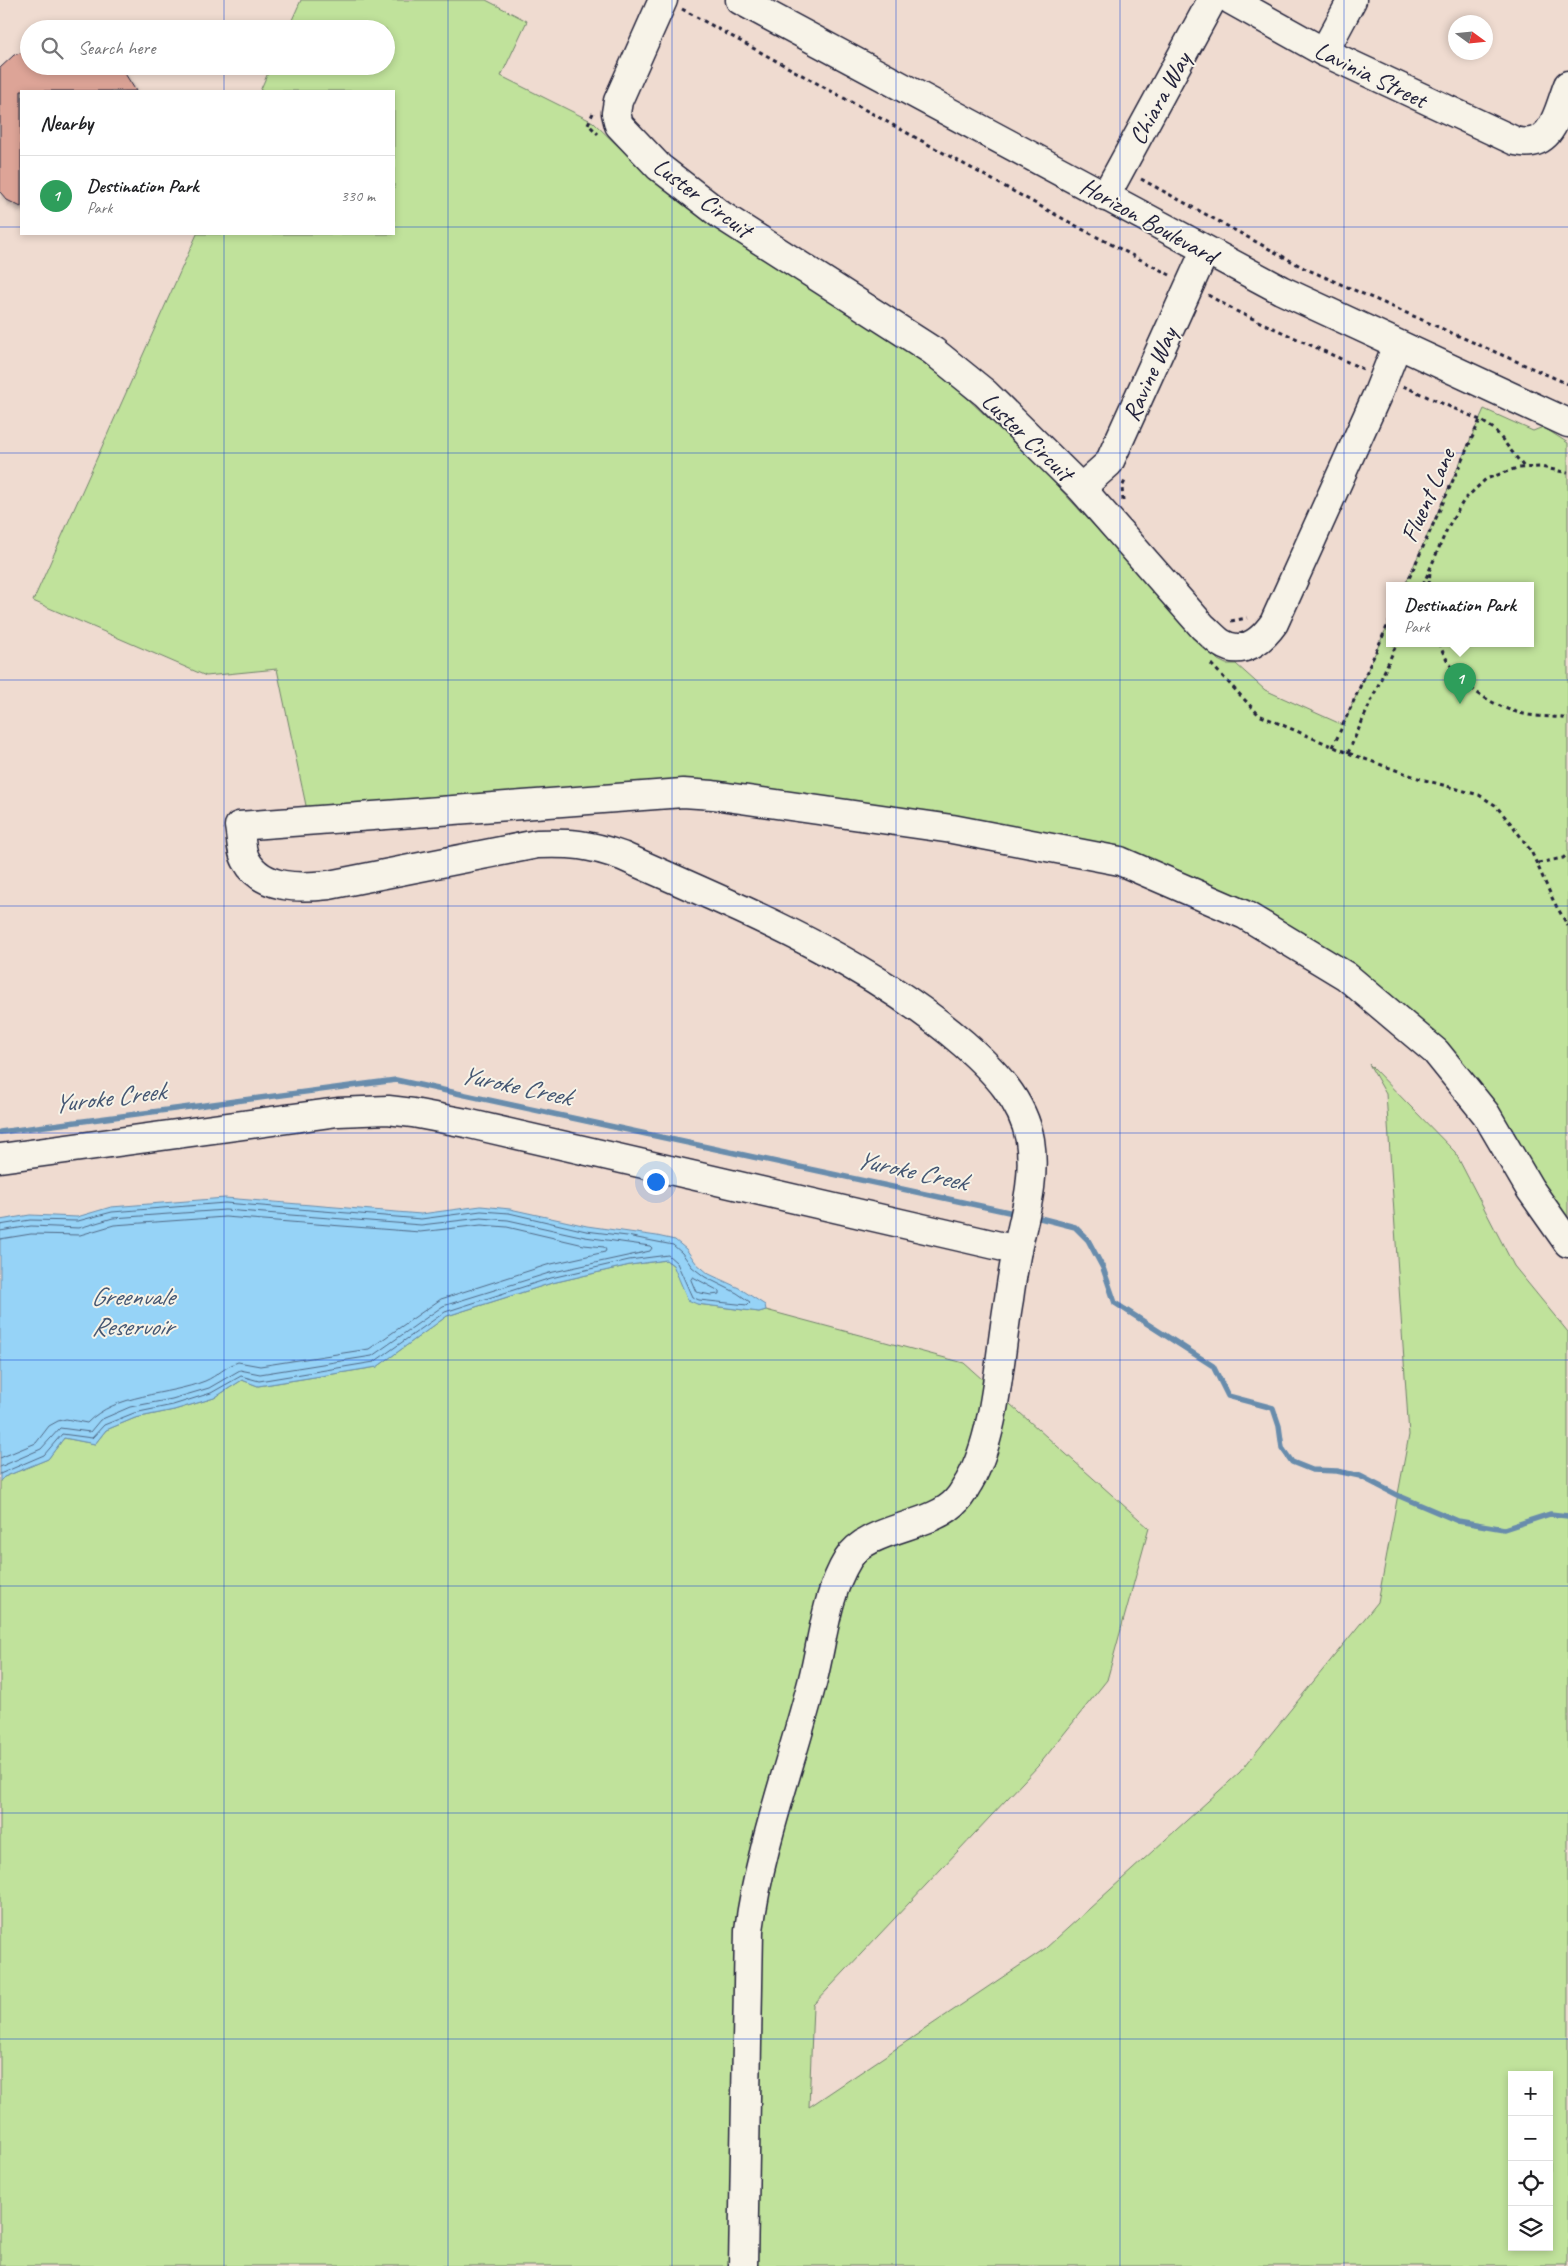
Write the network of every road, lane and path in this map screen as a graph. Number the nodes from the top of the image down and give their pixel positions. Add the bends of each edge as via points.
1 (740, 0) edge
2 (1212, 0) edge
3 (1231, 0) edge
4 (1352, 0) edge
5 (668, 2) edge
6 (1324, 52) junction
7 (1568, 85) edge
8 (1140, 179) dead end
9 (1106, 197) junction
10 (1206, 252) junction
11 (1172, 276) dead end
12 (1201, 292) dead end
13 (1209, 296) junction
14 (1206, 305) dead end
15 (1397, 345) junction
16 (1364, 369) junction
17 (1368, 371) dead end
18 (1360, 378) dead end
19 (1395, 383) dead end
20 (1568, 384) edge
21 (1480, 420) junction
22 (1568, 423) edge
23 (1524, 467) junction
24 (1568, 473) edge
25 (1126, 478) dead end
26 (1081, 488) junction
27 (1129, 509) dead end
28 (1431, 566) junction
29 (1407, 582) edge
30 (1423, 582) edge
31 (1428, 582) edge
32 (1253, 616) dead end
33 (1226, 621) dead end
34 (1386, 629) edge
35 (1395, 647) edge
36 (1441, 647) edge
37 (1568, 719) edge
38 (1333, 746) dead end
39 (1348, 753) dead end
40 (1568, 854) edge
41 (1538, 863) dead end
42 (0, 1158) edge
43 (1568, 1243) edge
44 (1017, 1250) junction
45 (743, 2266) edge

1 - 9 street, Horizon Boulevard
2 - 9 street, Chiara Way
3 - 6 street, Lavinia Street
4 - 6 street
5 - 11 path
5 - 26 street, Luster Circuit via 618,100 616,114 623,131 660,167 721,215 933,351 985,393
6 - 7 street, Lavinia Street via 1515,141 1536,143 1546,135
8 - 20 path via 1304,268
9 - 10 street, Horizon Boulevard
10 - 15 street, Horizon Boulevard
10 - 26 street, Ravine Way via 1109,463
12 - 13 path
13 - 14 path
13 - 16 path
15 - 22 street, Horizon Boulevard
15 - 26 street, Luster Circuit via 1280,612 1267,633 1250,646 1232,647 1221,643 1203,627
16 - 17 path
16 - 18 path
19 - 21 path
21 - 23 path via 1494,429
21 - 29 path, Fluent Lane
23 - 24 path via 1541,466
23 - 28 path via 1486,479 1464,500
25 - 27 path via 1122,487 1123,502
28 - 30 path
28 - 31 path
32 - 33 path
34 - 38 path
35 - 39 path
36 - 37 path via 1461,679 1480,695 1504,708
40 - 41 path
42 - 44 street via 338,1112 388,1110 466,1123
43 - 44 street via 1530,1189 1486,1114 1436,1052 1346,976 1246,915 1120,861 952,829 683,793 239,826 245,860 260,876 281,885 304,887 329,885 537,844 572,843 596,847 814,944 868,974 932,1017 990,1067 1005,1086 1020,1110 1030,1138 1030,1199
44 - 45 street via 992,1408 983,1447 971,1478 956,1502 934,1516 873,1538 850,1554 836,1582 752,1906 746,2030

